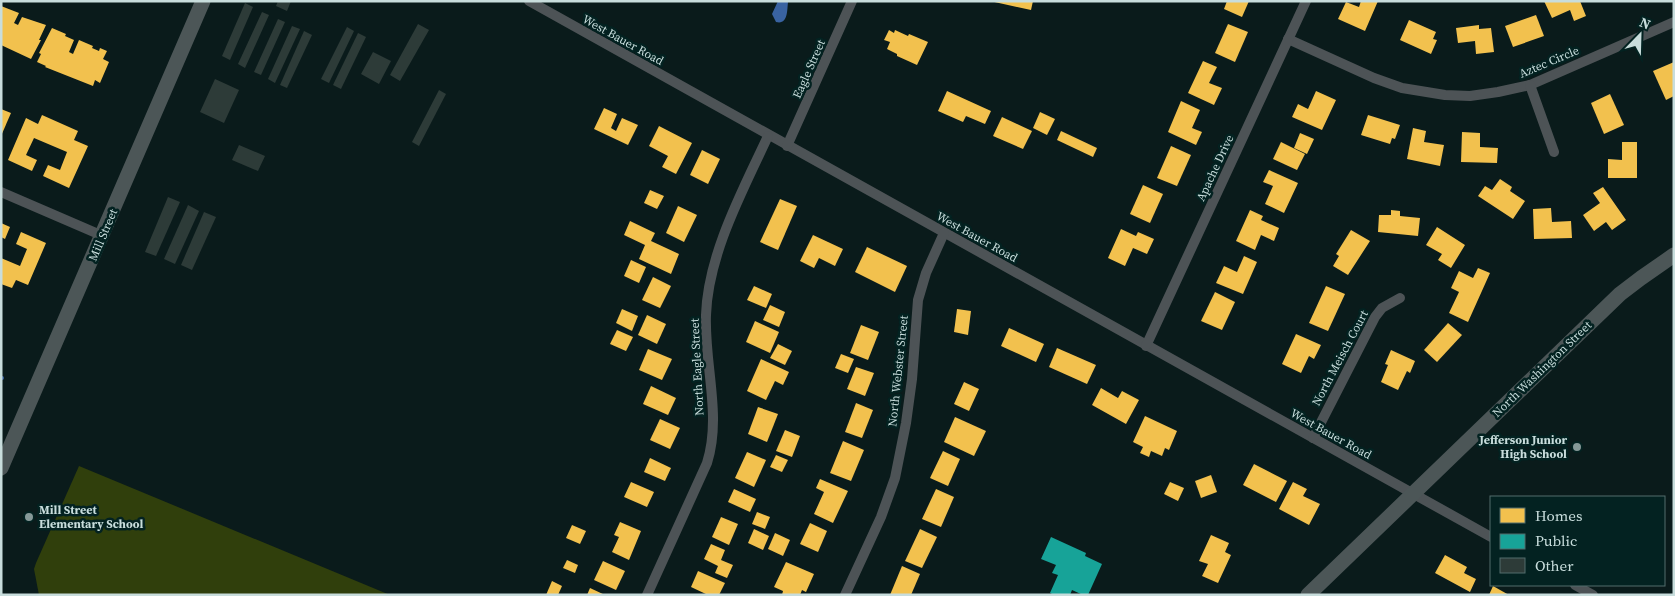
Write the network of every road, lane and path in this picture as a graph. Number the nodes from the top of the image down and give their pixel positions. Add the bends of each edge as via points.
1 (203, 1) edge
2 (529, 1) edge
3 (852, 1) edge
4 (1306, 1) edge
5 (1674, 22) edge
6 (1288, 39) junction
7 (1530, 85) junction
8 (768, 136) junction
9 (788, 146) junction
10 (1554, 152) dead end
11 (1, 192) edge
12 (944, 233) junction
13 (103, 236) junction
14 (1674, 255) edge
15 (1400, 298) dead end
16 (1146, 346) junction
17 (1313, 438) junction
18 (3, 461) edge
19 (1413, 494) junction
20 (1490, 536) edge
21 (1577, 586) edge
22 (647, 595) edge
23 (845, 595) edge
24 (1308, 595) edge
25 (1593, 595) edge

1 - 13 main road, Mill Street
2 - 8 street, West Bauer Road
3 - 9 street, Eagle Street
4 - 6 street, Apache Drive
5 - 7 street, Aztec Circle
6 - 7 street, Aztec Circle via 1374,78 1425,93 1470,96
6 - 16 street, Apache Drive
7 - 10 street
8 - 9 street, West Bauer Road
8 - 22 street, North Eagle Street via 735,209 711,281 706,329 712,449
9 - 12 street, West Bauer Road
11 - 13 street
12 - 16 street, West Bauer Road
12 - 23 street, North Webster Street via 918,300 912,379 895,478 882,517
13 - 18 main road, Mill Street
14 - 19 main road, North Washington Street via 1620,294
15 - 17 street, North Meisch Court via 1375,316
16 - 17 street, West Bauer Road
17 - 19 street, West Bauer Road
19 - 20 street, West Bauer Road
19 - 24 main road, North Washington Street
21 - 25 street

